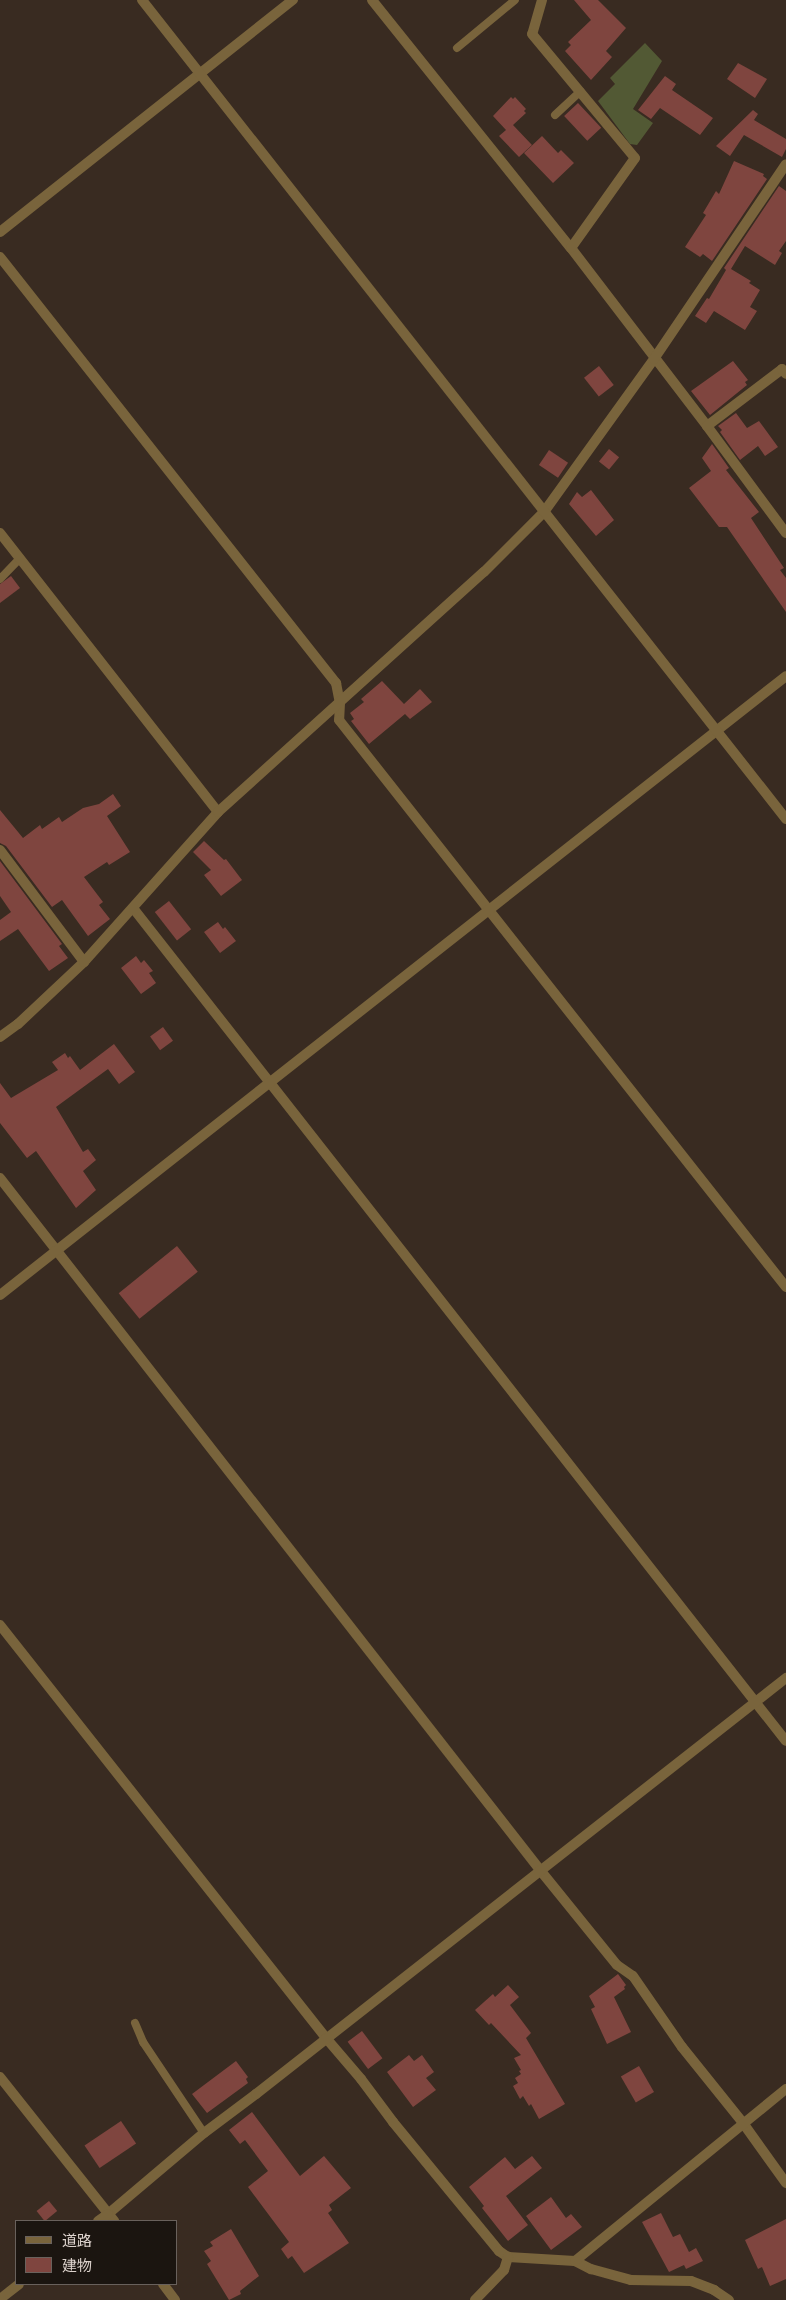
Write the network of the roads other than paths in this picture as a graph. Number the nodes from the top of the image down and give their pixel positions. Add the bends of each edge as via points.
1 (142, 0) edge
2 (293, 0) edge
3 (372, 0) edge
4 (515, 0) edge
5 (542, 0) edge
6 (457, 48) dead end
7 (200, 73) junction
8 (581, 91) junction
9 (555, 115) dead end
10 (786, 164) edge
11 (0, 232) edge
12 (571, 248) junction
13 (0, 257) edge
14 (654, 359) junction
15 (786, 374) edge
16 (707, 426) junction
17 (544, 512) junction
18 (0, 533) edge
19 (786, 533) edge
20 (20, 558) junction
21 (0, 579) edge
22 (786, 676) edge
23 (340, 703) junction
24 (716, 731) junction
25 (218, 812) junction
26 (786, 819) edge
27 (0, 850) edge
28 (133, 908) junction
29 (490, 911) junction
30 (84, 962) junction
31 (0, 1037) edge
32 (269, 1082) junction
33 (0, 1178) edge
34 (56, 1251) junction
35 (786, 1287) edge
36 (0, 1295) edge
37 (0, 1625) edge
38 (786, 1678) edge
39 (756, 1703) junction
40 (786, 1741) edge
41 (540, 1870) junction
42 (136, 2024) dead end
43 (326, 2038) junction
44 (0, 2076) edge
45 (786, 2089) edge
46 (743, 2123) junction
47 (204, 2133) junction
48 (786, 2183) edge
49 (111, 2217) edge
50 (508, 2257) junction
51 (575, 2261) junction
52 (18, 2285) edge
53 (164, 2285) edge
54 (0, 2299) edge
55 (175, 2300) edge
56 (475, 2300) edge
57 (729, 2300) edge

1 - 7 street
2 - 7 street
3 - 12 street
4 - 6 lane
5 - 8 street via 532,34
7 - 11 street
7 - 17 street
8 - 9 lane
8 - 12 street via 635,158
10 - 14 street
12 - 14 street
13 - 23 street via 336,683
14 - 16 street
14 - 17 street
15 - 16 street via 782,369
16 - 19 street
17 - 23 street via 484,572
17 - 24 street
18 - 20 street
20 - 21 lane
20 - 25 street
22 - 24 street
23 - 25 street
23 - 29 street via 339,720
24 - 26 street
24 - 29 street
25 - 28 street
27 - 30 street
28 - 30 street
28 - 32 street
29 - 32 street
29 - 35 street
30 - 31 street
32 - 34 street
32 - 39 street
33 - 34 street
34 - 36 street
34 - 41 street
37 - 43 street
38 - 39 street
39 - 40 street
39 - 41 street
41 - 43 street
41 - 46 street via 616,1965 633,1976 682,2047
42 - 47 lane via 143,2042
43 - 47 street
43 - 50 street via 499,2251
44 - 49 street
45 - 46 street
46 - 48 street
46 - 51 street
47 - 49 street
50 - 51 street
50 - 56 street via 504,2270
51 - 57 street via 590,2269 631,2280 691,2281
52 - 54 street
53 - 55 street

